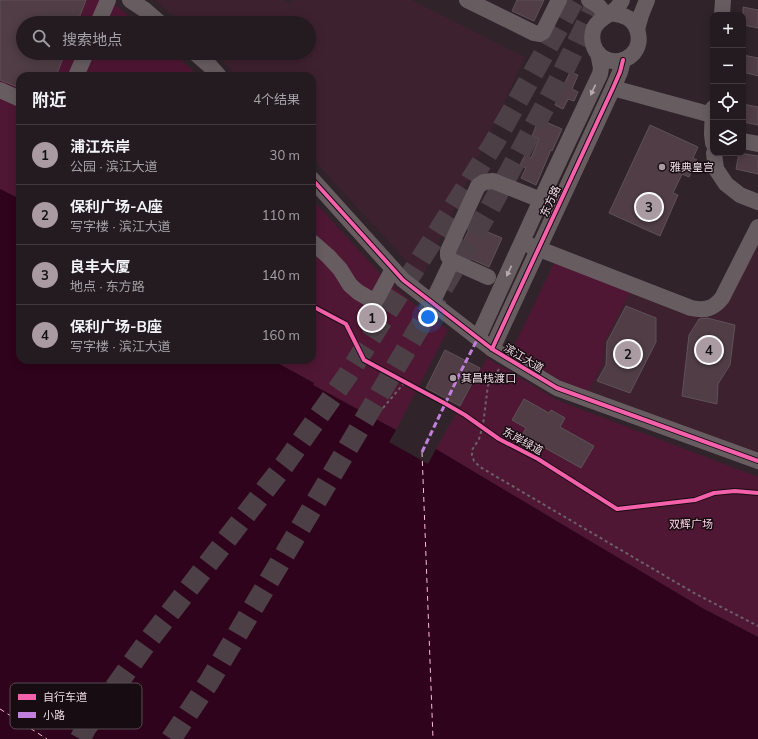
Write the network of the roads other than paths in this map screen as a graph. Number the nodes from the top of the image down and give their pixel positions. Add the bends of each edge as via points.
1 (108, 0) edge
2 (130, 0) edge
3 (467, 0) edge
4 (559, 0) edge
5 (589, 0) edge
6 (622, 0) edge
7 (647, 0) edge
8 (724, 0) edge
9 (722, 12) edge
10 (608, 15) junction
11 (101, 16) edge
12 (152, 16) edge
13 (637, 29) junction
14 (598, 53) junction
15 (83, 60) edge
16 (202, 60) edge
17 (623, 60) junction
18 (78, 72) edge
19 (215, 72) edge
20 (613, 88) junction
21 (0, 90) edge
22 (16, 97) edge
23 (710, 111) edge
24 (746, 142) edge
25 (758, 144) edge
26 (714, 156) edge
27 (316, 183) edge
28 (541, 200) junction
29 (758, 202) edge
30 (758, 227) edge
31 (522, 243) junction
32 (316, 246) edge
33 (538, 248) junction
34 (452, 261) junction
35 (393, 269) junction
36 (488, 277) dead end
37 (432, 303) junction
38 (478, 338) junction
39 (492, 349) junction
40 (758, 461) edge

1 - 11 street
2 - 12 street
3 - 4 street via 539,34 543,32
5 - 10 street
6 - 10 street, 东方路
7 - 13 street, 东方路
8 - 9 street
10 - 13 street via 624,16 634,23
10 - 14 street, 东方路 via 598,22 592,34 594,47
13 - 17 street, 东方路 via 639,37 635,51
14 - 17 street via 609,61
14 -> 28 street, 东方路 via 600,74
15 - 18 street
16 - 19 street
17 - 20 street, 东方路
20 - 23 street
20 - 33 street, 东方路
21 - 22 street
24 - 25 street
26 - 29 street via 716,169 726,184 740,195
27 - 35 street, 滨江大道
28 - 31 street, 东方路
28 - 34 street via 493,181 478,186 448,251
30 - 33 street via 722,298 709,309 700,310
31 - 33 street
31 -> 38 street, 东方路
32 - 35 street via 340,269 350,285 375,302
33 - 39 street, 东方路
34 - 36 street
34 - 37 street
35 - 37 street, 滨江大道
37 - 38 street, 滨江大道
38 - 39 street, 滨江大道
39 - 40 street, 滨江大道 via 557,388

